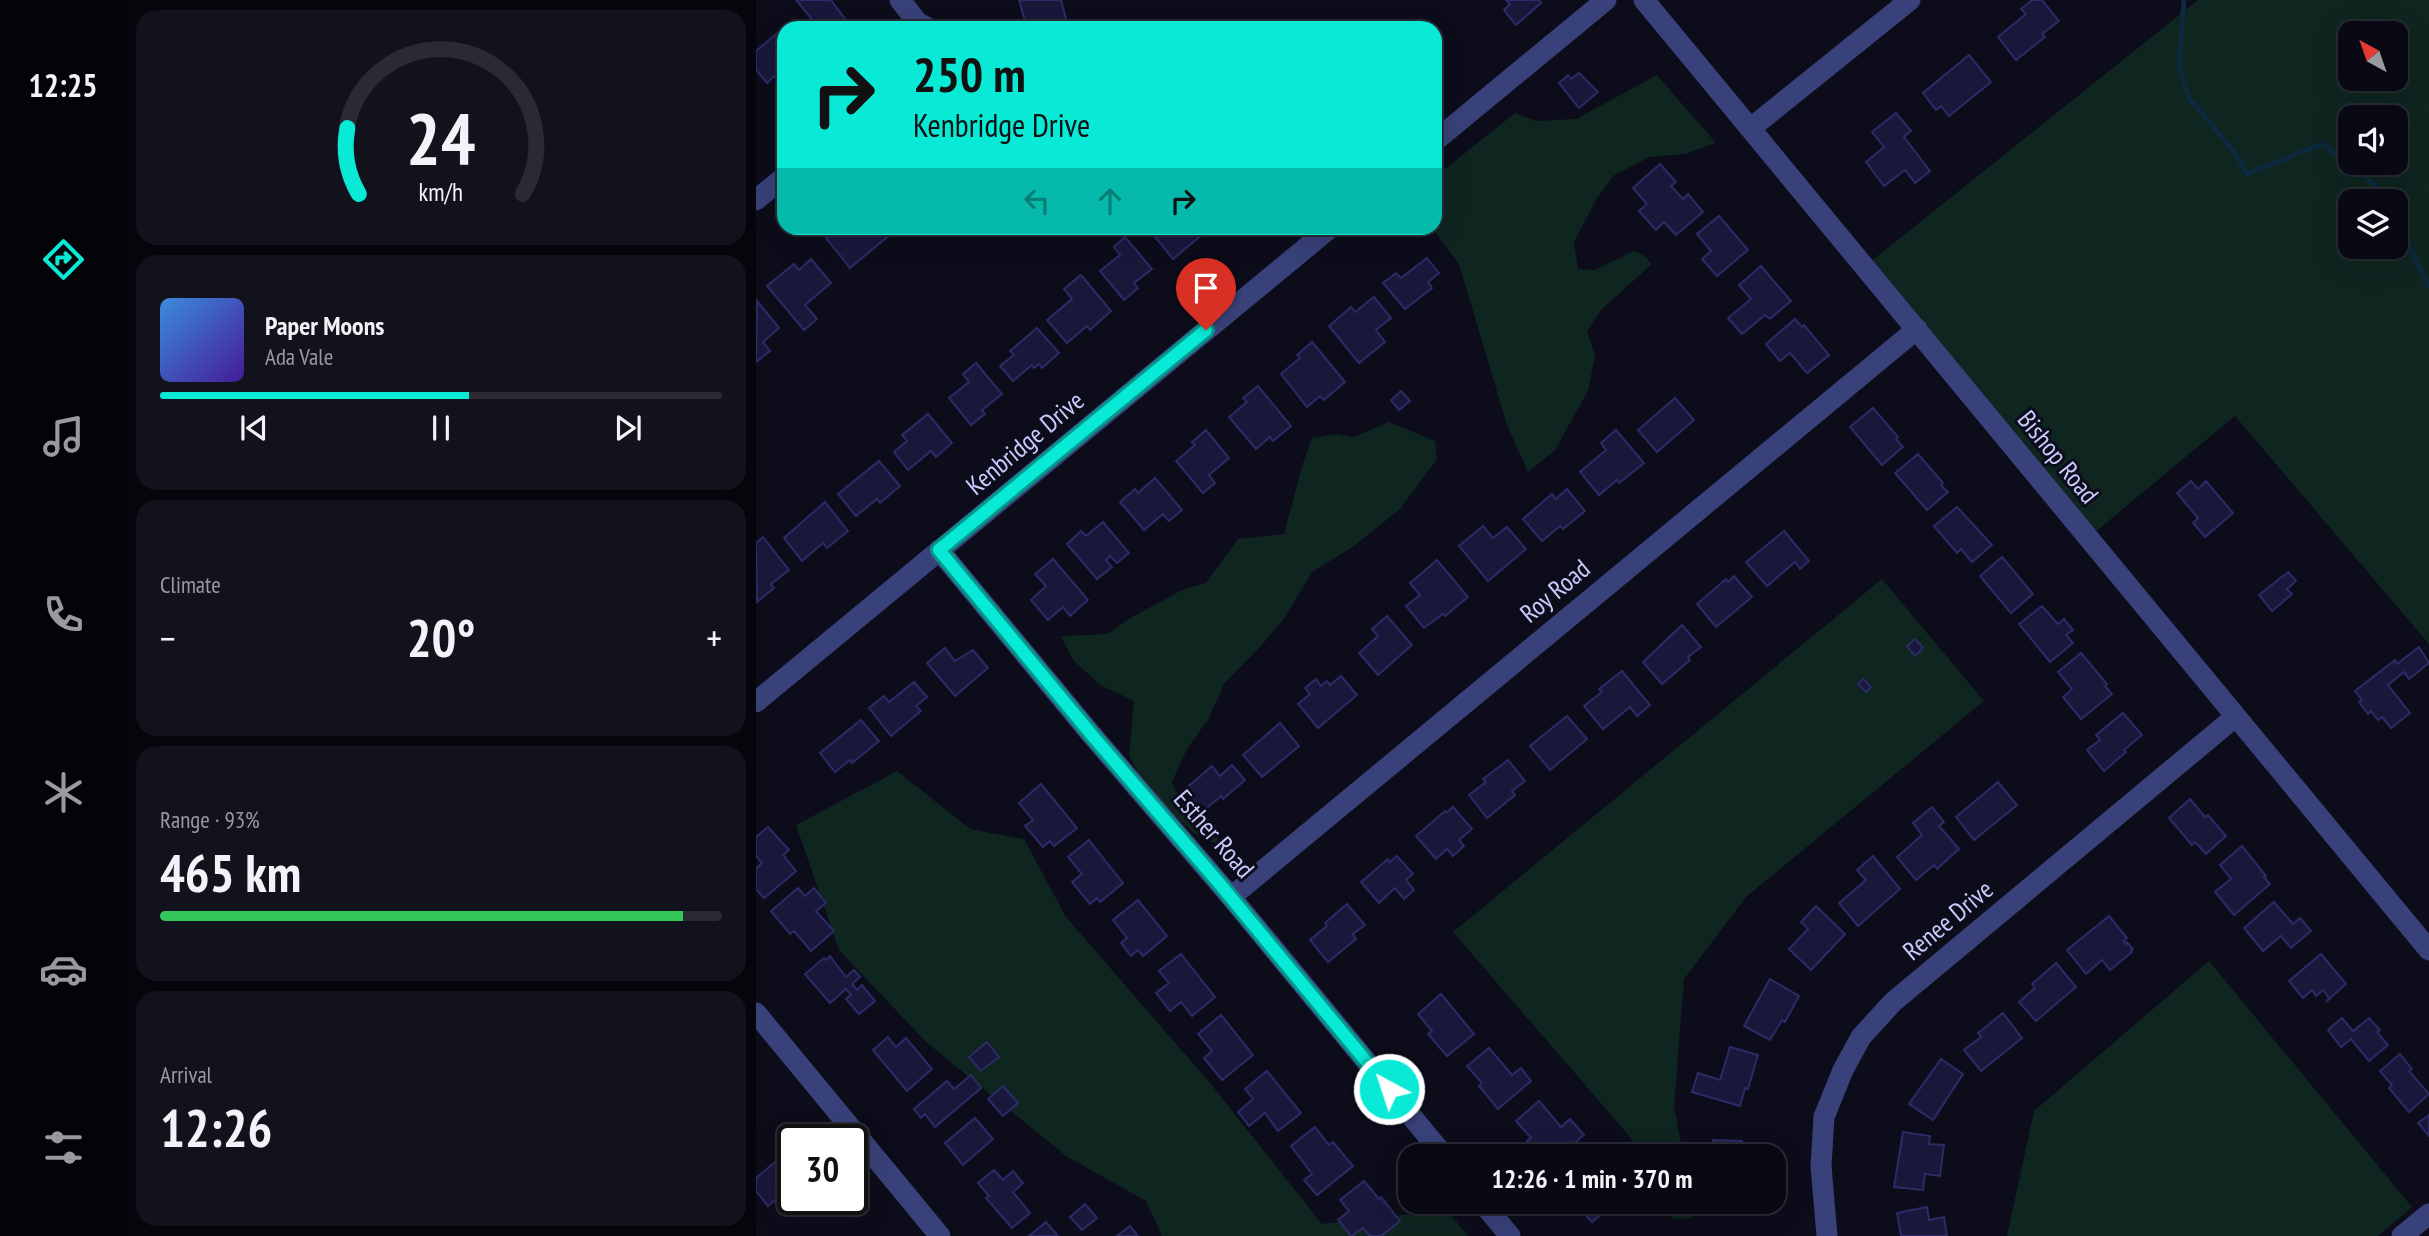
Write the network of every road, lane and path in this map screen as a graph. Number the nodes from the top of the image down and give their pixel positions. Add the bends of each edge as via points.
1 (900, 0) edge
2 (1606, 0) edge
3 (1644, 0) edge
4 (1910, 0) edge
5 (916, 21) edge
6 (1751, 128) junction
7 (1442, 135) edge
8 (777, 183) edge
9 (756, 200) edge
10 (1322, 235) edge
11 (1917, 329) junction
12 (939, 550) junction
13 (756, 702) edge
14 (2235, 717) junction
15 (1231, 897) junction
16 (2429, 950) edge
17 (756, 1013) edge
18 (1434, 1144) edge
19 (1492, 1214) edge
20 (2429, 1214) edge
21 (940, 1236) edge
22 (1510, 1236) edge
23 (1827, 1236) edge
24 (2402, 1236) edge

1 - 5 street
2 - 7 street
3 - 6 street, Bishop Road
4 - 6 street
6 - 11 street, Bishop Road
8 - 9 street
10 - 12 street, Kenbridge Drive
11 - 14 street, Bishop Road
11 - 15 street, Roy Road
12 - 13 street, Kenbridge Drive
12 - 15 street, Esther Road
14 - 16 street, Bishop Road
14 - 23 street, Renee Drive via 1893,1002 1861,1037 1824,1117 1821,1166
15 - 18 street, Esther Road
17 - 21 street
19 - 22 street
20 - 24 street

